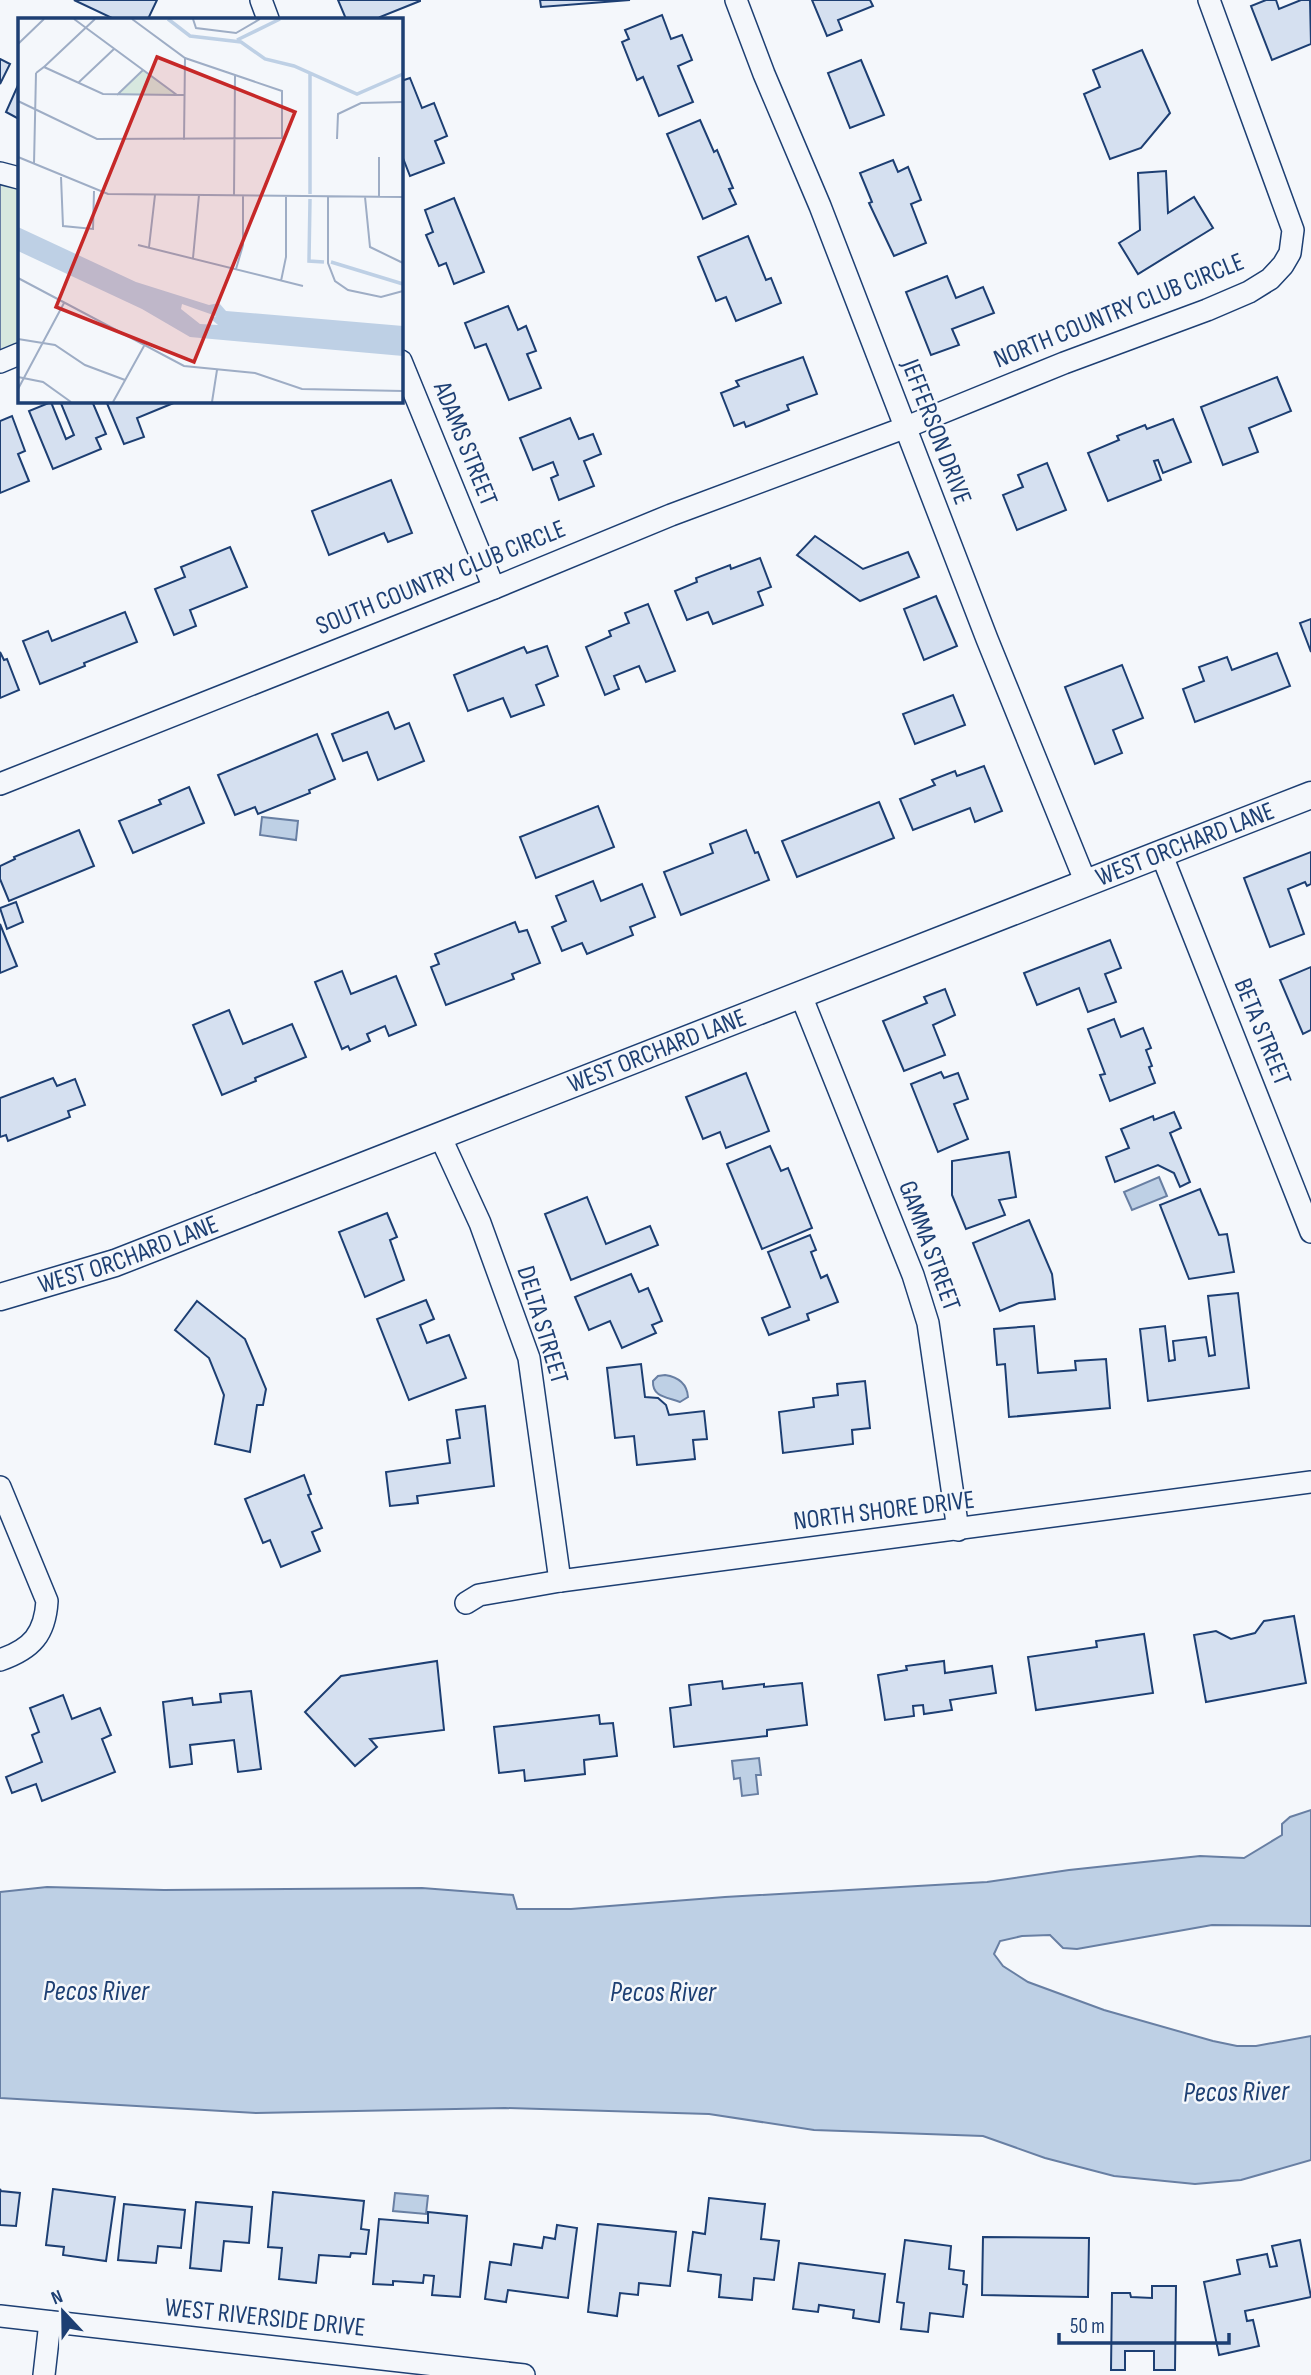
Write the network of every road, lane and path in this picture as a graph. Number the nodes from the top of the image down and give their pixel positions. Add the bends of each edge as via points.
1 (261, 0) edge
2 (736, 0) edge
3 (1209, 0) edge
4 (268, 18) edge
5 (0, 173) edge
6 (18, 178) edge
7 (18, 354) edge
8 (0, 362) edge
9 (402, 363) edge
10 (904, 428) junction
11 (494, 588) junction
12 (0, 784) edge
13 (1311, 795) edge
14 (1161, 853) junction
15 (1087, 883) junction
16 (800, 993) junction
17 (440, 1136) junction
18 (1311, 1232) edge
19 (0, 1297) edge
20 (1311, 1482) edge
21 (0, 1487) edge
22 (958, 1530) junction
23 (560, 1581) junction
24 (466, 1604) dead end
25 (0, 1660) edge
26 (0, 2316) edge
27 (50, 2322) junction
28 (44, 2375) edge
29 (524, 2375) edge

1 - 4 street
2 - 10 street, JEFFERSON DRIVE
3 - 10 street, NORTH COUNTRY CLUB CIRCLE via 1293,230 1283,265 1249,292
5 - 6 street
7 - 8 street
9 - 11 street, ADAMS STREET
10 - 11 street, SOUTH COUNTRY CLUB CIRCLE via 671,515
10 - 15 street, JEFFERSON DRIVE
11 - 12 street, SOUTH COUNTRY CLUB CIRCLE
13 - 14 street, WEST ORCHARD LANE
14 - 15 street, WEST ORCHARD LANE
14 - 18 street, BETA STREET
15 - 16 street, WEST ORCHARD LANE
16 - 17 street, WEST ORCHARD LANE
16 - 22 street, GAMMA STREET via 914,1276 928,1323
17 - 19 street, WEST ORCHARD LANE via 115,1264
17 - 23 street, DELTA STREET via 480,1223 529,1358
20 - 22 street, NORTH SHORE DRIVE
21 - 25 street via 47,1601 46,1618 33,1644
22 - 23 street, NORTH SHORE DRIVE
23 - 24 street, NORTH SHORE DRIVE via 479,1595
26 - 27 street, WEST RIVERSIDE DRIVE
27 - 28 street
27 - 29 street, WEST RIVERSIDE DRIVE

